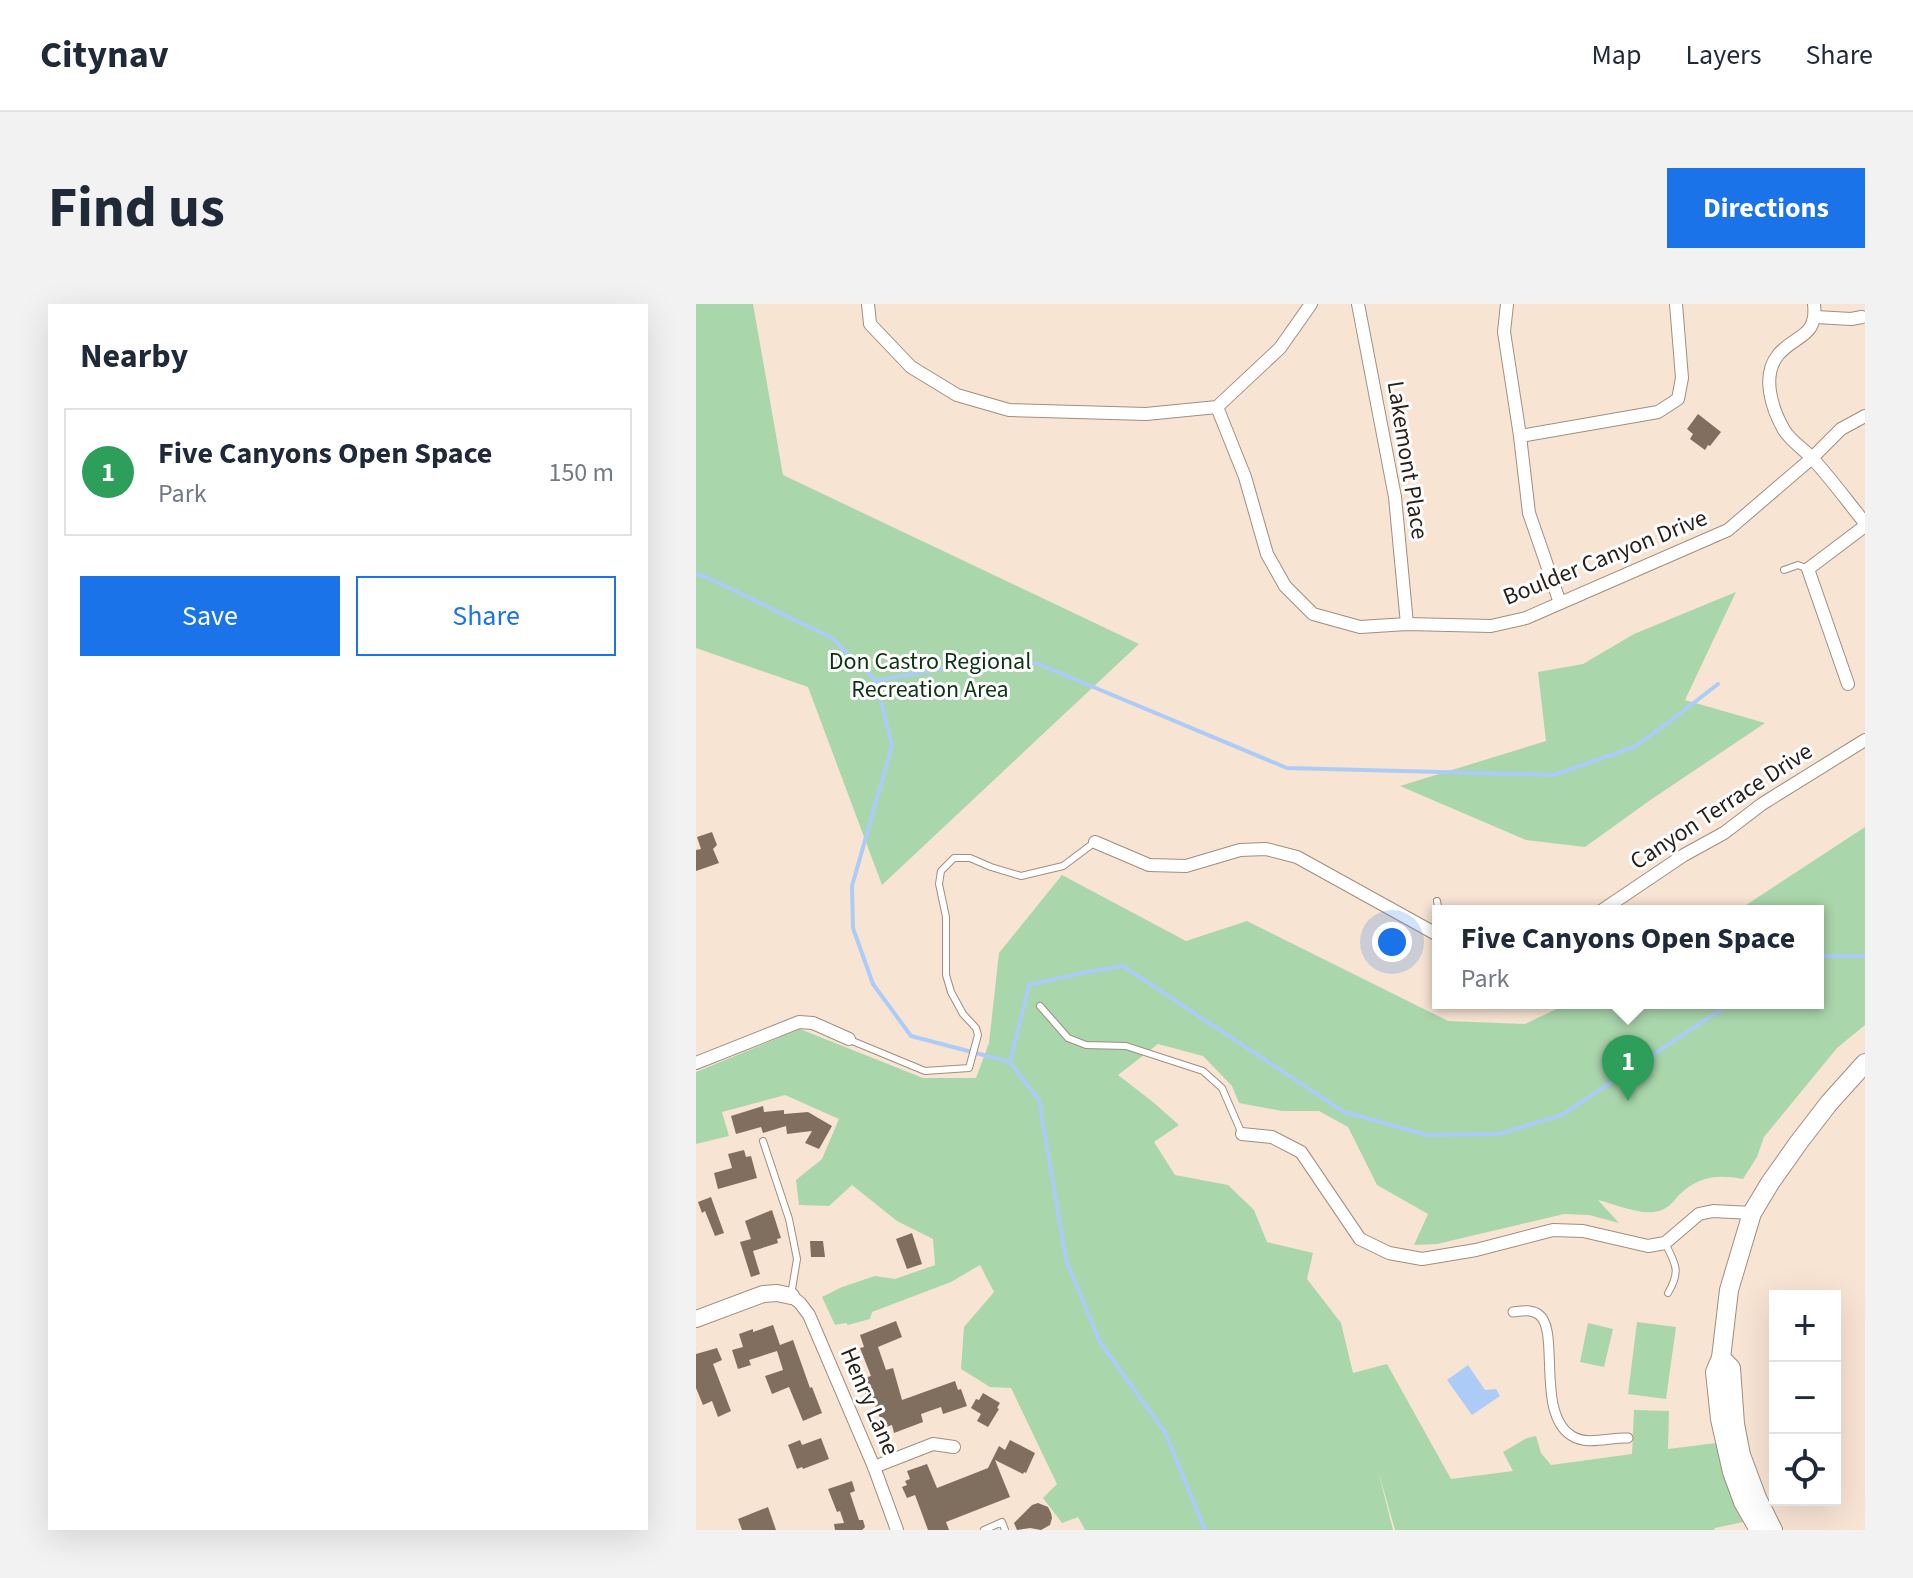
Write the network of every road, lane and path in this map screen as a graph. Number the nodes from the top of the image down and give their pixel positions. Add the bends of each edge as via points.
1 (868, 304) edge
2 (1311, 304) edge
3 (1358, 304) edge
4 (1507, 304) edge
5 (1676, 304) edge
6 (1815, 310) edge
7 (1864, 316) edge
8 (1217, 407) junction
9 (1865, 416) edge
10 (1520, 436) junction
11 (1812, 458) junction
12 (1865, 524) edge
13 (1808, 569) junction
14 (1784, 570) dead end
15 (1560, 603) junction
16 (1407, 624) junction
17 (1848, 684) dead end
18 (1865, 740) edge
19 (1095, 842) joint
20 (1437, 901) dead end
21 (1438, 905) edge
22 (1610, 905) edge
23 (1432, 932) edge
24 (1040, 1006) dead end
25 (849, 1039) joint
26 (696, 1063) edge
27 (1865, 1063) edge
28 (1242, 1134) joint
29 (763, 1141) dead end
30 (1752, 1213) junction
31 (1665, 1243) junction
32 (1668, 1293) dead end
33 (791, 1296) junction
34 (1513, 1312) dead end
35 (696, 1319) edge
36 (1721, 1358) junction
37 (1628, 1438) dead end
38 (954, 1447) dead end
39 (874, 1467) junction
40 (897, 1530) edge
41 (984, 1530) edge
42 (1005, 1530) edge
43 (1759, 1530) edge
44 (1773, 1530) edge

1 - 8 street via 870,324 911,367 957,395 1009,410 1146,414
2 - 8 street via 1280,348
3 - 16 street, Lakemont Place via 1395,497
4 - 10 street via 1504,332
5 - 10 street via 1682,378 1678,399 1658,412
6 - 7 street via 1851,319
6 - 11 street via 1808,332 1778,354 1768,373 1772,402 1785,432
8 - 16 street, Boulder Canyon Drive via 1267,554 1285,586 1313,614 1360,627
9 - 11 street, Boulder Canyon Drive via 1841,429
10 - 15 street via 1529,513
11 - 12 street
11 - 15 street, Boulder Canyon Drive via 1728,530
12 - 13 street
13 - 14 lane via 1798,565
13 - 17 street
15 - 16 street, Boulder Canyon Drive via 1491,626
18 - 22 street, Canyon Terrace Drive
19 - 23 street via 1149,865 1186,866 1240,850 1266,849 1297,857
19 - 25 lane via 1063,866 1021,876 970,858 954,858 941,871 946,975 978,1035 969,1068 925,1071
20 - 21 lane
24 - 28 lane via 1068,1038 1086,1045 1126,1046 1203,1071 1222,1088
25 - 26 street via 799,1022
27 - 30 main road via 1799,1142
28 - 31 street via 1272,1137 1301,1152 1360,1239 1389,1253 1422,1259 1553,1230 1648,1246
29 - 33 lane via 797,1259
30 - 31 street via 1699,1214
30 - 36 main road via 1729,1290
31 - 32 lane via 1676,1263 1676,1280
33 - 35 street via 763,1294
33 - 39 street, Henry Lane via 809,1315
34 - 37 street via 1528,1310 1544,1320 1551,1392 1562,1428 1587,1441
36 - 43 main road via 1715,1372 1720,1419 1737,1487
36 - 44 main road via 1731,1368 1741,1455
38 - 39 street via 933,1444
39 - 40 street, Henry Lane
41 - 42 lane via 1002,1522

